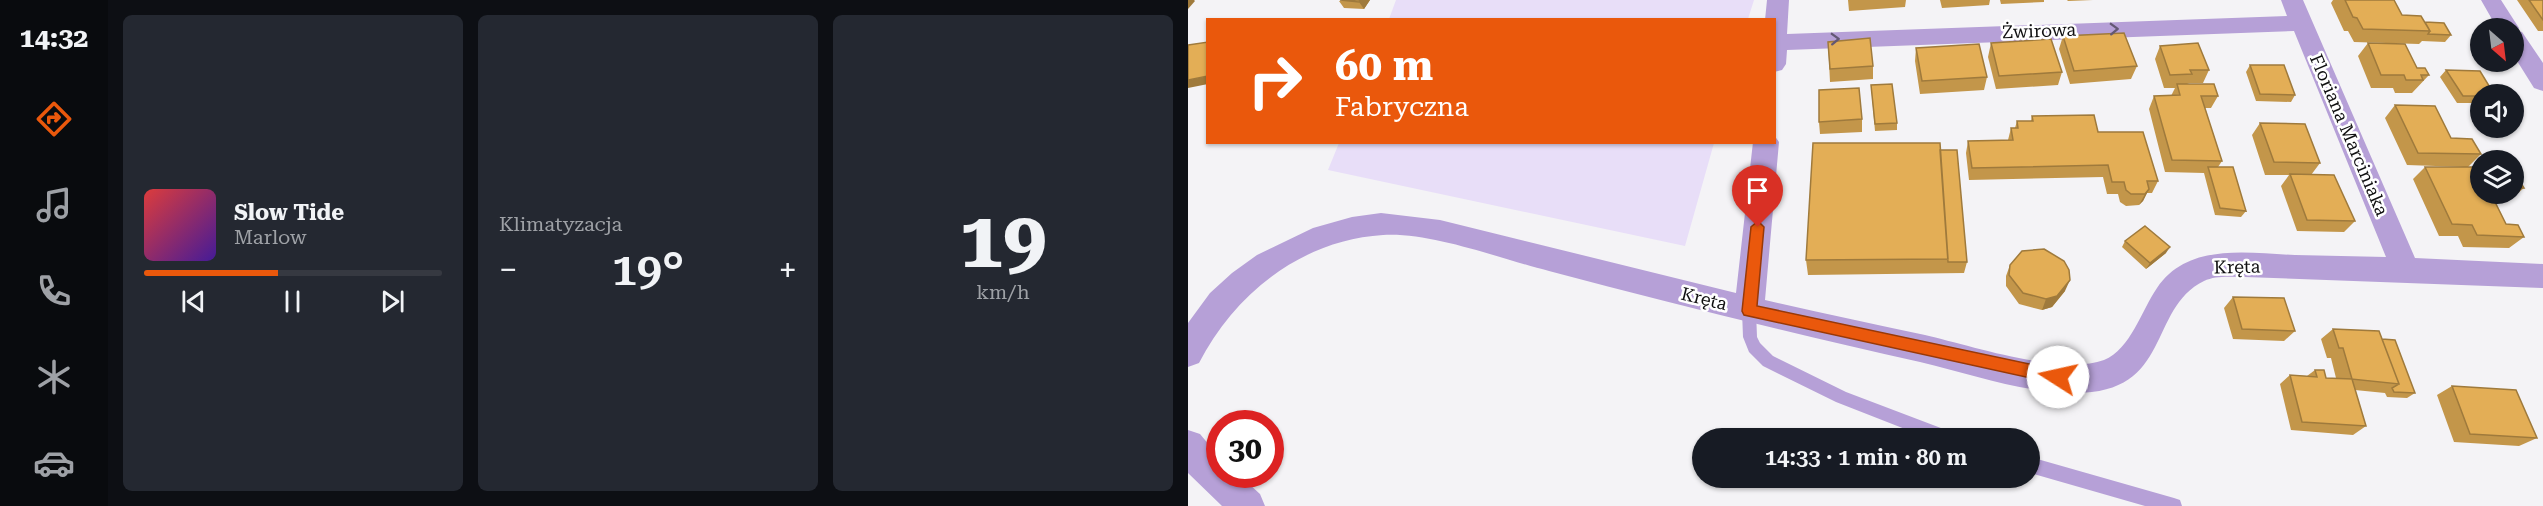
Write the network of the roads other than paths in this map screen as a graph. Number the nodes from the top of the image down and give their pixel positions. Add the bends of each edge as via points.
1 (1778, 0) edge
2 (2491, 2) dead end
3 (2296, 11) edge
4 (2501, 18) edge
5 (1776, 53) edge
6 (2524, 53) edge
7 (2543, 82) edge
8 (1766, 144) edge
9 (2406, 270) junction
10 (2543, 276) edge
11 (1749, 311) junction
12 (1188, 353) edge
13 (1922, 428) edge
14 (1188, 446) edge
15 (2040, 468) edge
16 (1248, 506) edge
17 (2174, 506) edge

1 - 5 street
2 - 4 street
5 -> 3 street, Żwirowa
3 - 9 street, Floriana Marciniaka
6 - 7 street
8 - 11 street
9 - 10 street, Kręta
9 - 11 street, Kręta via 2206,267 2175,287 2135,356 2115,371 2098,377 2029,372
11 - 12 street, Kręta via 1440,231 1383,224 1308,242 1264,267 1237,286 1216,308
11 - 13 lane via 1750,337 1768,361 1841,397
14 - 16 street via 1204,467
15 - 17 lane

